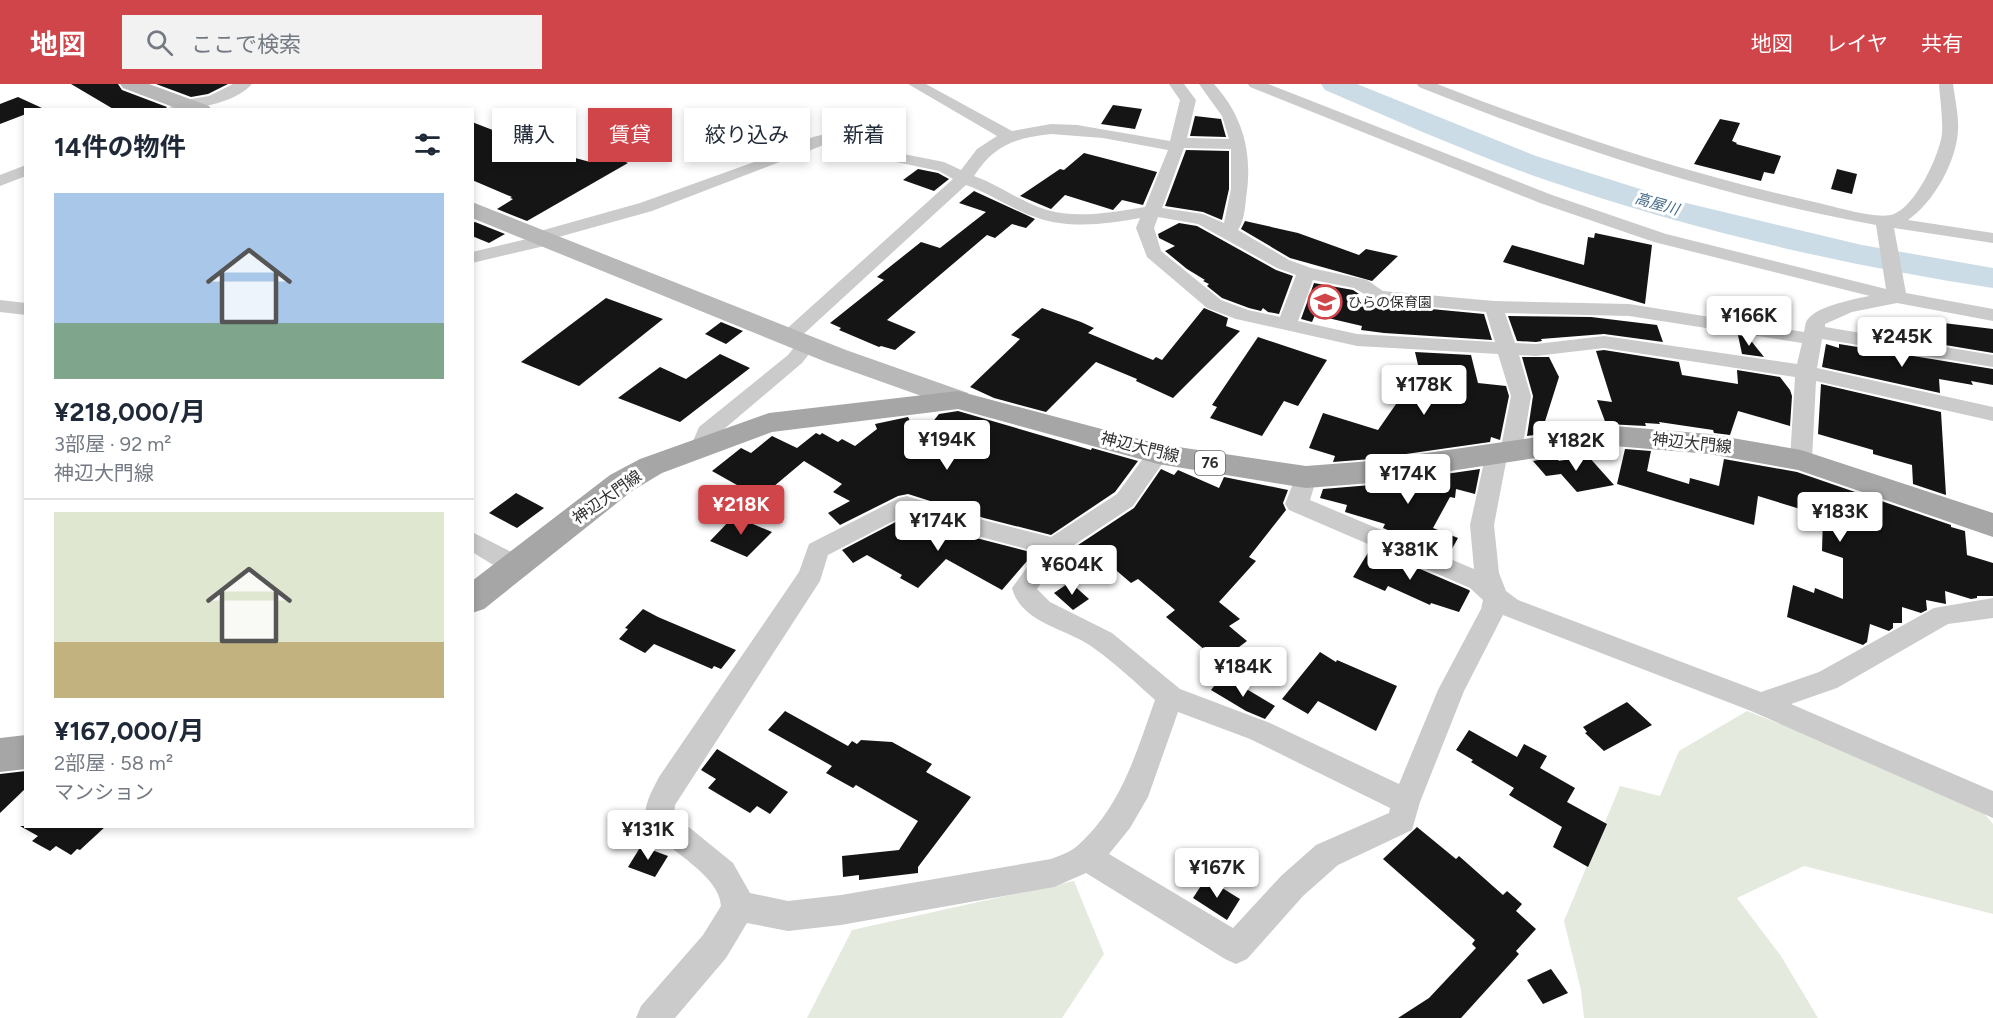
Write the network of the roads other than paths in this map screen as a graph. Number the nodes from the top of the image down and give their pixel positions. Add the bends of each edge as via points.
1 (130, 84) edge
2 (245, 84) edge
3 (915, 84) edge
4 (1176, 84) edge
5 (1206, 84) edge
6 (1255, 84) edge
7 (1424, 84) edge
8 (1946, 84) edge
9 (187, 108) edge
10 (1009, 136) junction
11 (1238, 144) junction
12 (1178, 145) junction
13 (24, 171) edge
14 (964, 178) junction
15 (0, 181) edge
16 (474, 210) edge
17 (1151, 211) junction
18 (1884, 223) junction
19 (1227, 231) junction
20 (1993, 238) edge
21 (543, 239) junction
22 (474, 257) edge
23 (1306, 273) junction
24 (1896, 295) junction
25 (0, 306) edge
26 (1494, 307) junction
27 (24, 309) edge
28 (1993, 315) edge
29 (1287, 325) junction
30 (1813, 335) junction
31 (798, 340) junction
32 (1506, 349) junction
33 (1993, 361) edge
34 (1806, 372) junction
35 (958, 400) junction
36 (1993, 414) edge
37 (702, 446) junction
38 (1504, 452) junction
39 (1158, 454) junction
40 (1801, 460) junction
41 (1306, 477) junction
42 (1993, 525) edge
43 (474, 542) edge
44 (1054, 547) junction
45 (516, 565) junction
46 (1496, 597) junction
47 (474, 598) edge
48 (1993, 608) edge
49 (1170, 697) junction
50 (1761, 703) junction
51 (24, 752) edge
52 (0, 756) edge
53 (1406, 802) junction
54 (1993, 805) edge
55 (1086, 858) junction
56 (738, 906) junction
57 (652, 1018) edge

1 - 9 street
2 - 9 street
3 - 10 street
4 - 12 street via 1188,100
5 - 11 street via 1228,109
6 - 24 street via 1535,195 1650,234
7 - 18 street via 1571,139 1719,184
8 - 18 street via 1950,123 1943,160 1913,208
10 - 12 street via 1047,128 1068,129
10 - 14 street via 981,154
11 - 12 street
11 - 19 street via 1240,194 1232,227
12 - 17 street
13 - 15 street
14 - 17 street via 1045,215 1075,219
14 - 21 street via 944,167 864,151 830,138 646,207
14 - 31 street
16 - 21 street
17 - 19 street via 1203,219
17 - 29 street via 1145,228 1153,253 1187,282 1214,304
18 - 20 street
18 - 24 street
19 - 23 street
21 - 22 street
21 - 31 street
23 - 26 street via 1360,284 1378,296
23 - 29 street
24 - 28 street
24 - 30 street via 1826,314 1816,321
25 - 27 street
26 - 30 street via 1629,309
26 - 32 street
29 - 32 street via 1357,340
30 - 33 street
30 - 34 street
31 - 35 street
31 - 37 street via 795,359 707,432
32 - 34 street via 1563,349 1604,342
32 - 38 street via 1521,396
34 - 36 street
34 - 40 street
35 - 37 main road, 神辺大門線 / 76 via 769,423
35 - 39 main road, 神辺大門線 / 76
37 - 45 main road, 神辺大門線 / 76 via 621,483
38 - 40 main road, 神辺大門線 / 76 via 1614,436 1708,444
38 - 41 main road, 神辺大門線 / 76 via 1371,472
38 - 46 street via 1482,525 1487,573
39 - 41 main road, 神辺大門線 / 76
39 - 44 street via 1125,500
40 - 42 main road, 神辺大門線 / 76
41 - 46 street via 1297,504 1479,581
43 - 45 street
44 - 49 street via 1024,588 1026,598 1104,640
44 - 56 street via 907,504 817,550 811,574 669,786 660,806 659,820 722,873
45 - 47 main road, 神辺大門線 / 76
46 - 50 street via 1509,607
46 - 53 street via 1494,609 1451,690
48 - 50 street via 1942,615 1828,680
49 - 53 street via 1260,731
49 - 55 street via 1138,788 1120,819
50 - 54 street
51 - 52 main road
53 - 55 street via 1402,821 1327,855 1292,886 1236,948
55 - 56 street via 1054,873 841,910 788,916
56 - 57 street via 728,930

